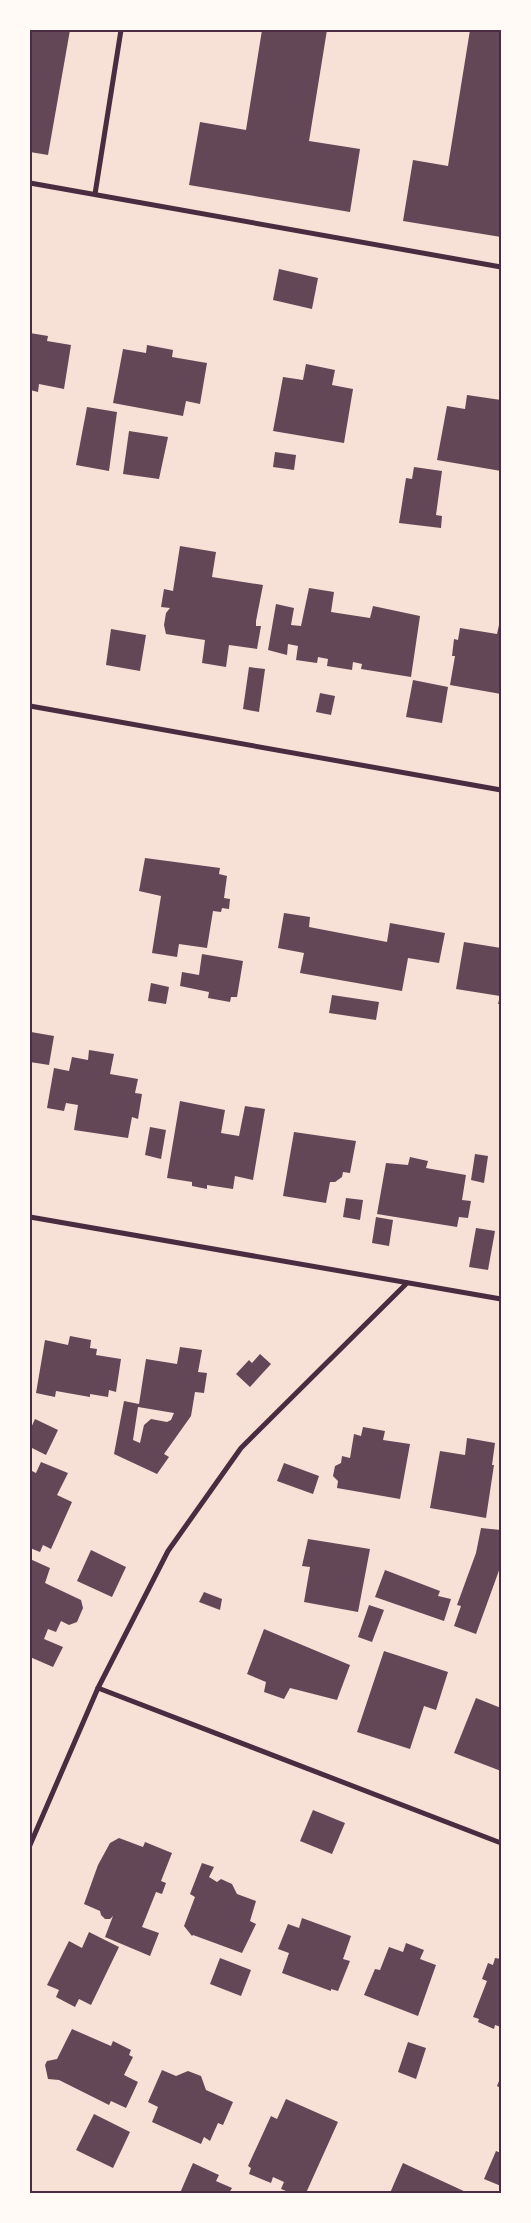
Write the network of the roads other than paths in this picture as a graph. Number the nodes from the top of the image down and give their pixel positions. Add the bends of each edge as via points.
1 (121, 30) edge
2 (30, 183) edge
3 (96, 194) junction
4 (501, 267) edge
5 (30, 706) edge
6 (501, 790) edge
7 (30, 1217) edge
8 (407, 1283) junction
9 (501, 1299) edge
10 (98, 1688) junction
11 (501, 1843) edge
12 (30, 1845) edge

1 - 3 street
2 - 3 street
3 - 4 street
5 - 6 street
7 - 8 street
8 - 9 street
8 - 10 street via 241,1448 168,1551
10 - 11 street
10 - 12 street

